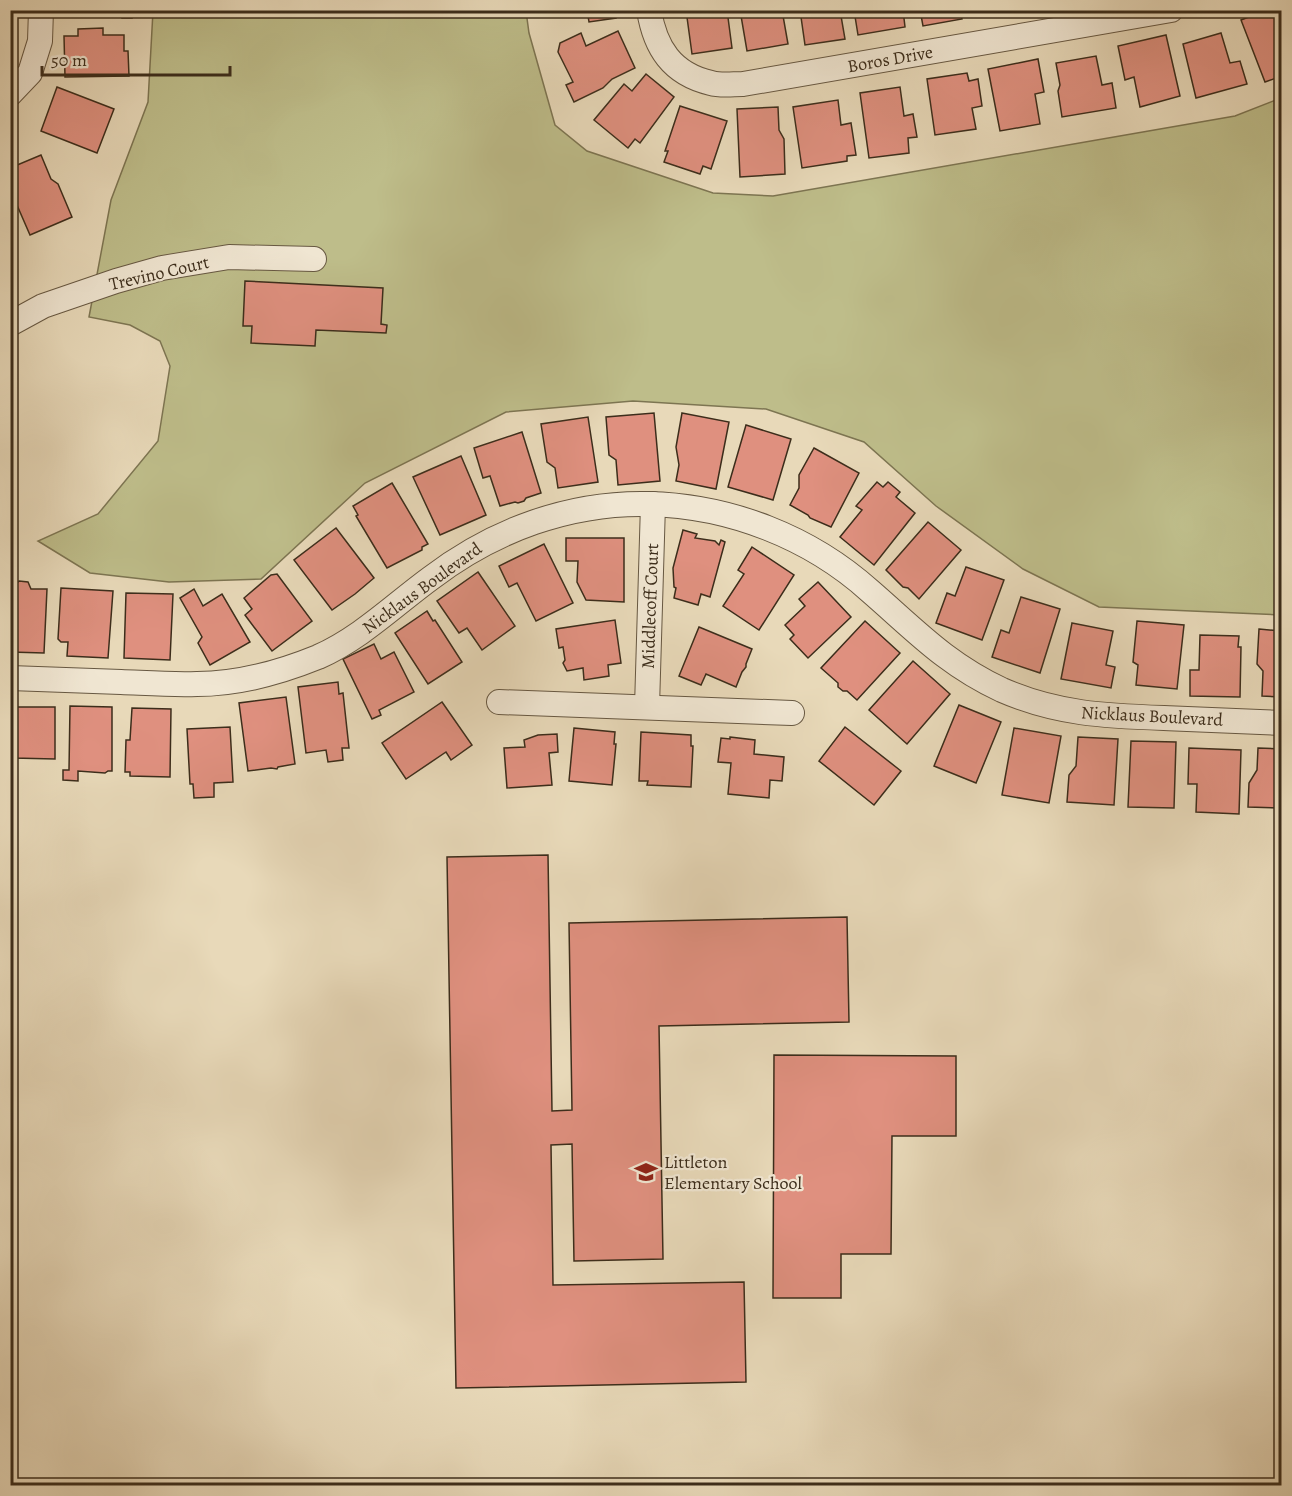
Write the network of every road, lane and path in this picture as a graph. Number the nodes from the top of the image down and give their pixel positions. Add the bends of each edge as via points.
1 (41, 10) edge
2 (649, 10) edge
3 (1171, 10) edge
4 (10, 94) edge
5 (314, 259) dead end
6 (10, 324) edge
7 (653, 504) junction
8 (10, 678) edge
9 (499, 702) dead end
10 (647, 707) junction
11 (792, 713) dead end
12 (1281, 723) edge

1 - 4 street via 40,41 30,73
2 - 3 street, Boros Drive via 663,52 685,75 713,84 743,84
5 - 6 street, Trevino Court via 229,257 162,268 43,306
7 - 8 street, Nicklaus Boulevard via 585,509 518,527 458,558 347,641 273,672 200,684
7 - 10 street, Middlecoff Court
7 - 12 street, Nicklaus Boulevard via 736,516 793,539 842,568 917,635 972,675 1034,702 1090,715
9 - 10 street
10 - 11 street

